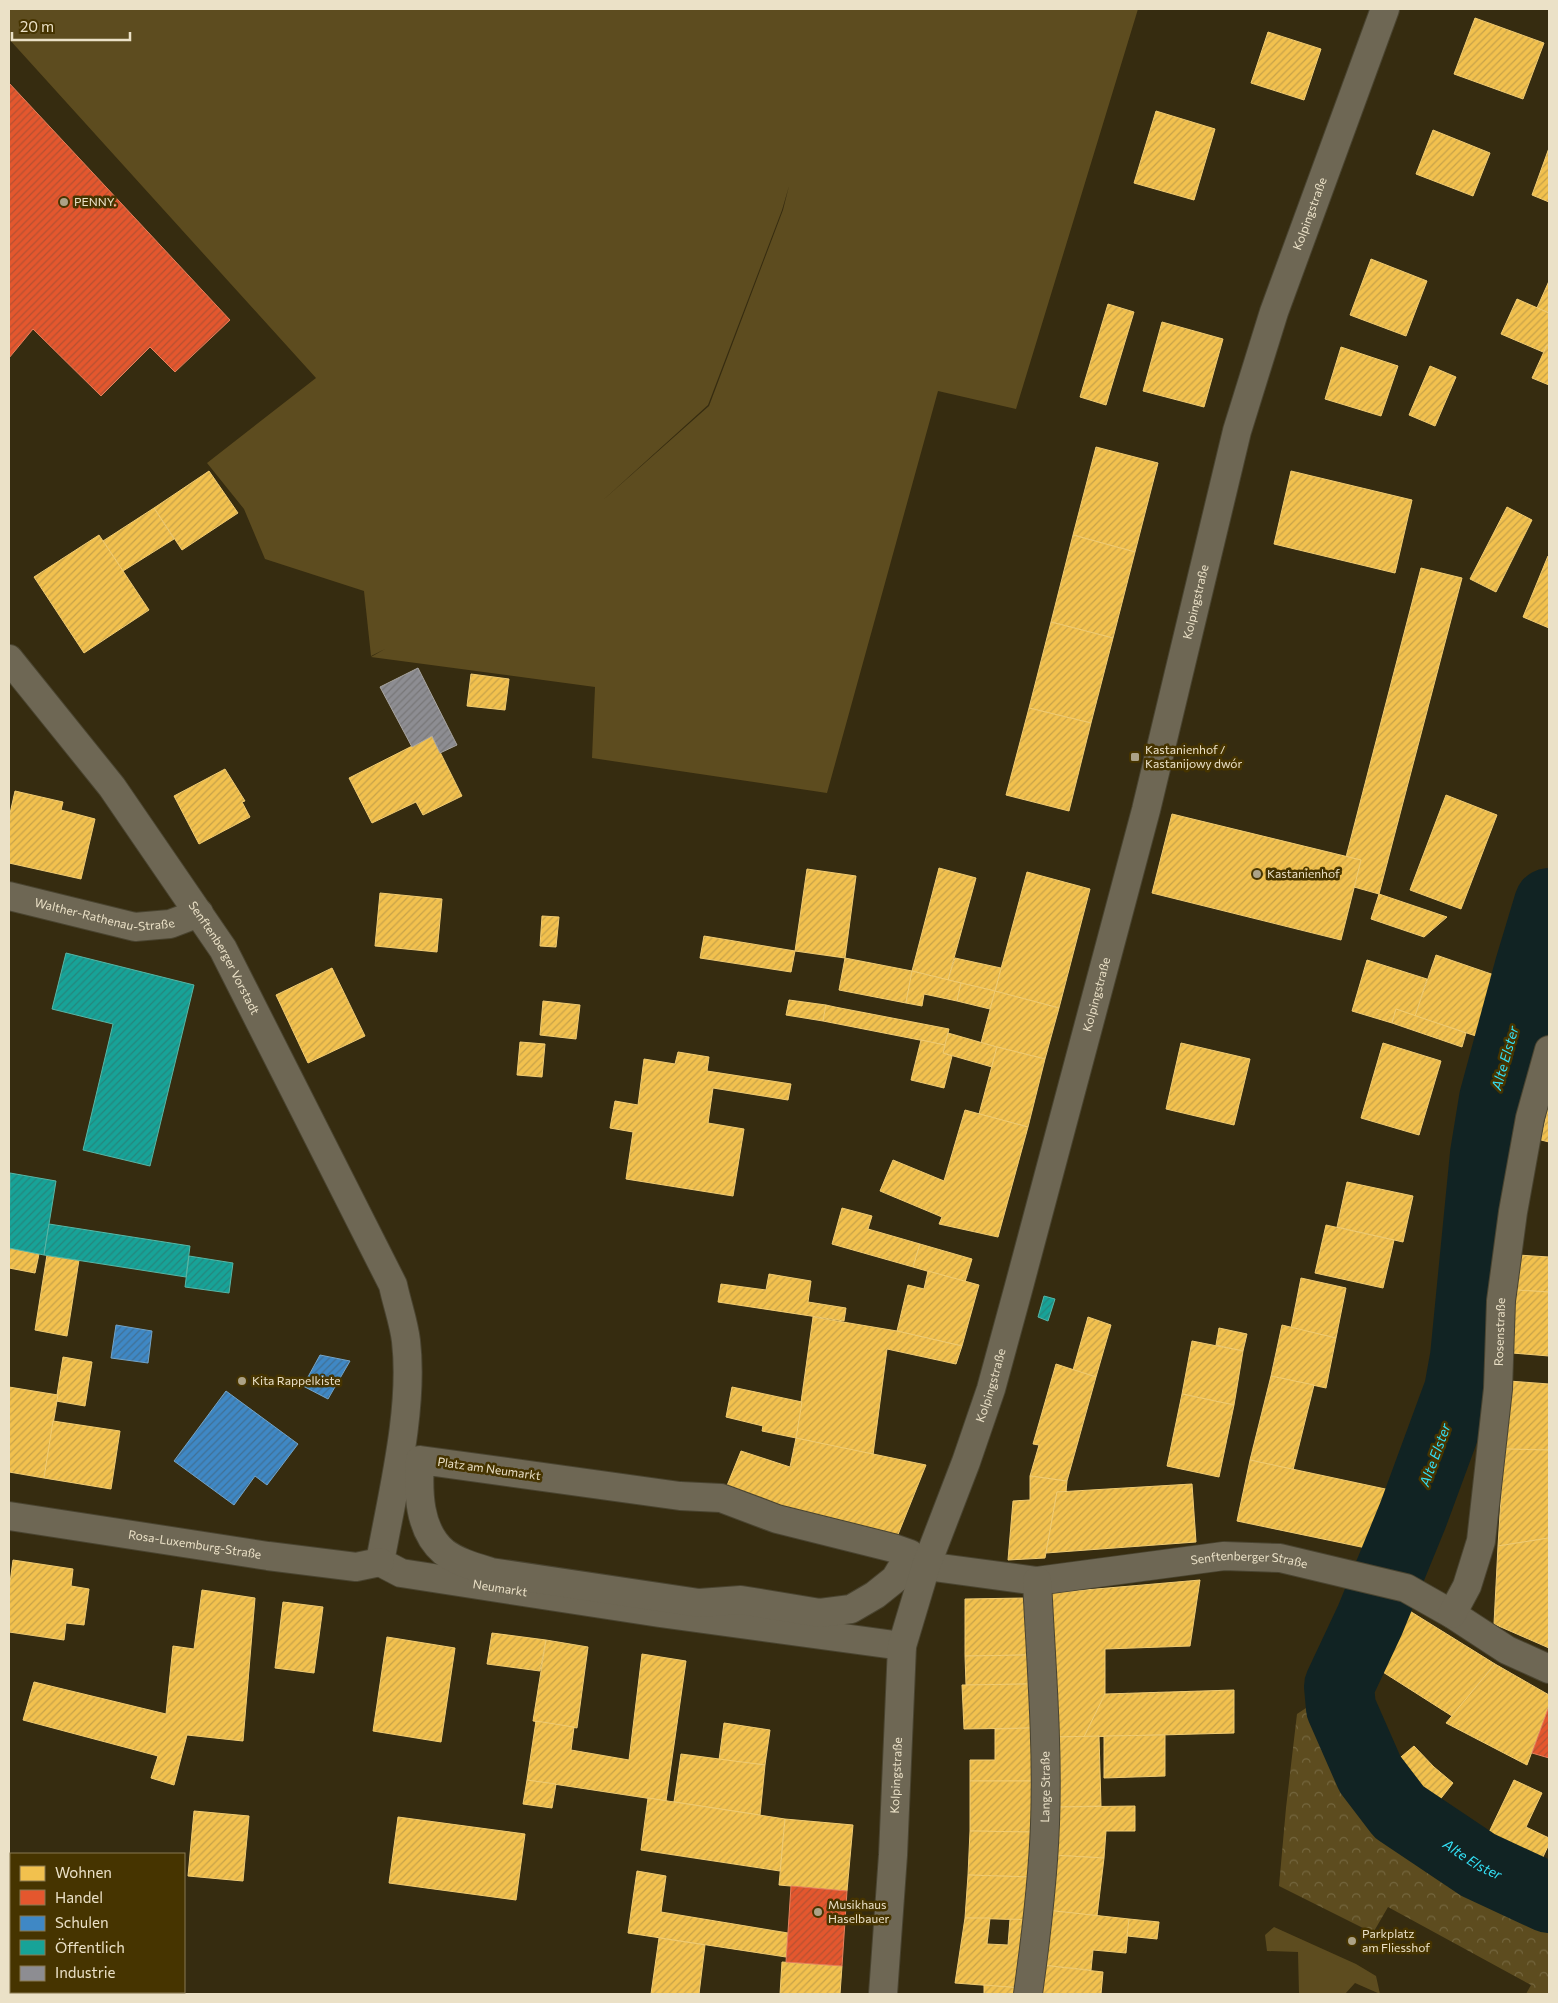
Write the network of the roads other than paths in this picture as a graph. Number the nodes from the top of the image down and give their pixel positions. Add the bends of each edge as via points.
1 (1385, 9) edge
2 (9, 659) edge
3 (9, 896) edge
4 (199, 913) junction
5 (1549, 1050) edge
6 (9, 1516) edge
7 (893, 1548) joint
8 (380, 1562) junction
9 (926, 1566) junction
10 (1037, 1581) junction
11 (1452, 1614) junction
12 (902, 1646) junction
13 (1549, 1669) edge
14 (884, 1994) edge
15 (1028, 1994) edge

1 - 9 street, Kolpingstraße via 1274,312 1237,431 1143,818 1018,1290 966,1462
2 - 4 street, Senftenberger Vorstadt via 112,787
3 - 4 street, Walther-Rathenau-Straße via 135,927 170,924
4 - 8 street, Senftenberger Vorstadt via 223,949 393,1286 406,1341 407,1391 400,1453
5 - 11 street, Rosenstraße via 1530,1118 1513,1212 1501,1300 1498,1389 1480,1541 1467,1586
6 - 8 street, Rosa-Luxemburg-Straße via 356,1567
7 - 7 street, Platz am Neumarkt via 910,1554 895,1579 850,1609 820,1613 741,1600 699,1603 491,1572 444,1552 429,1534 419,1495 420,1460 680,1496 721,1498 777,1519
8 - 12 street, Neumarkt via 401,1573
9 - 10 street, Senftenberger Straße
9 - 12 street, Kolpingstraße
10 - 11 street, Senftenberger Straße via 1224,1556 1280,1558 1406,1588
10 - 15 street, Lange Straße via 1046,1762 1045,1823 1037,1931
11 - 13 street, Senftenberger Straße via 1507,1650
12 - 14 street, Kolpingstraße

